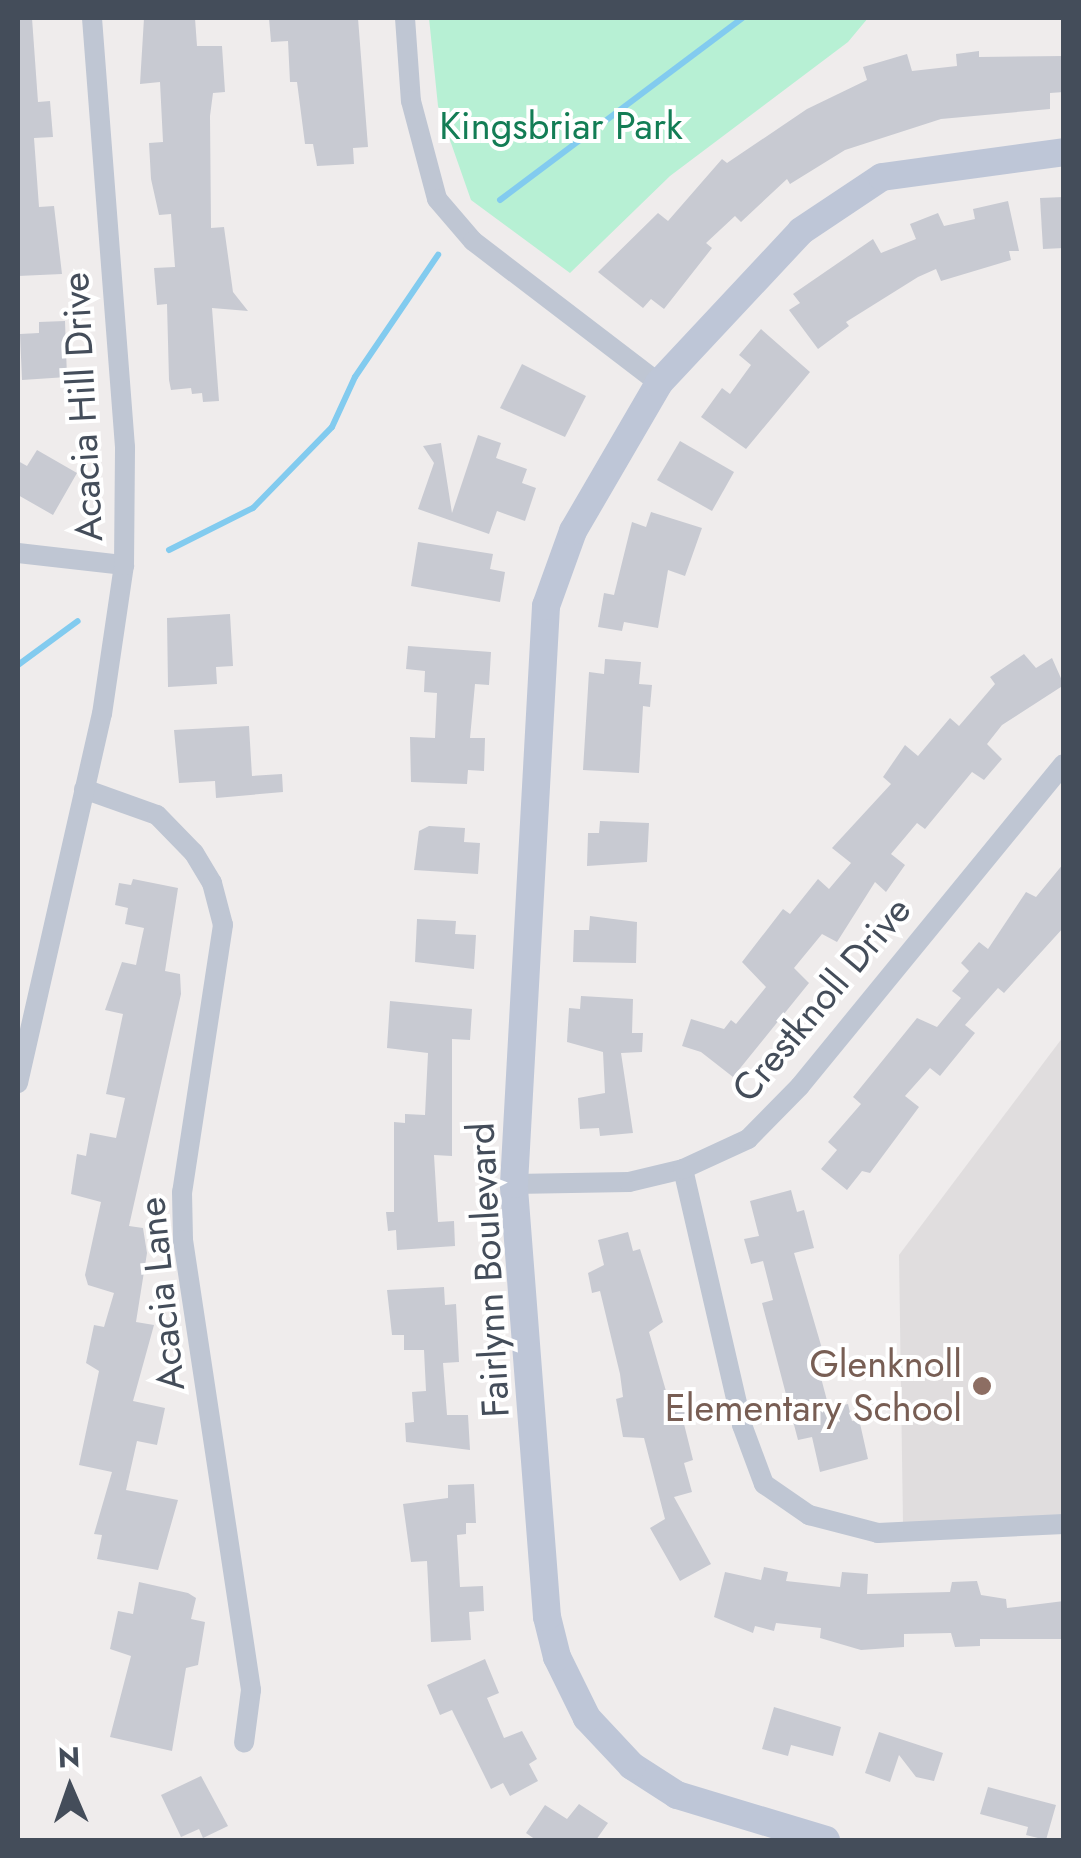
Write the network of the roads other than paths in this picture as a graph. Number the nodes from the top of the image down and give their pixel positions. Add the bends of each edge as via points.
1 (92, 18) edge
2 (406, 18) edge
3 (1064, 152) edge
4 (659, 382) junction
5 (18, 553) edge
6 (124, 564) junction
7 (1064, 764) edge
8 (84, 790) junction
9 (18, 1084) edge
10 (683, 1168) junction
11 (514, 1184) junction
12 (1064, 1524) edge
13 (244, 1743) dead end
14 (826, 1840) edge

1 - 6 street, Acacia Hill Drive via 125,447
2 - 4 street via 411,101 438,199 472,241
3 - 4 street, Fairlynn Boulevard via 882,178 801,231
4 - 11 street, Fairlynn Boulevard via 573,531 546,606
5 - 6 street
6 - 8 street, Acacia Hill Drive
7 - 10 street, Crestknoll Drive via 800,1086 748,1139
8 - 9 street, Acacia Hill Drive
8 - 13 street, Acacia Lane via 157,815 203,868 222,925 182,1192 183,1240 250,1690
10 - 11 street, Crestknoll Drive via 629,1182
10 - 12 street via 742,1425 764,1484 809,1515 878,1534
11 - 14 street, Fairlynn Boulevard via 547,1617 557,1657 587,1718 632,1766 677,1795

